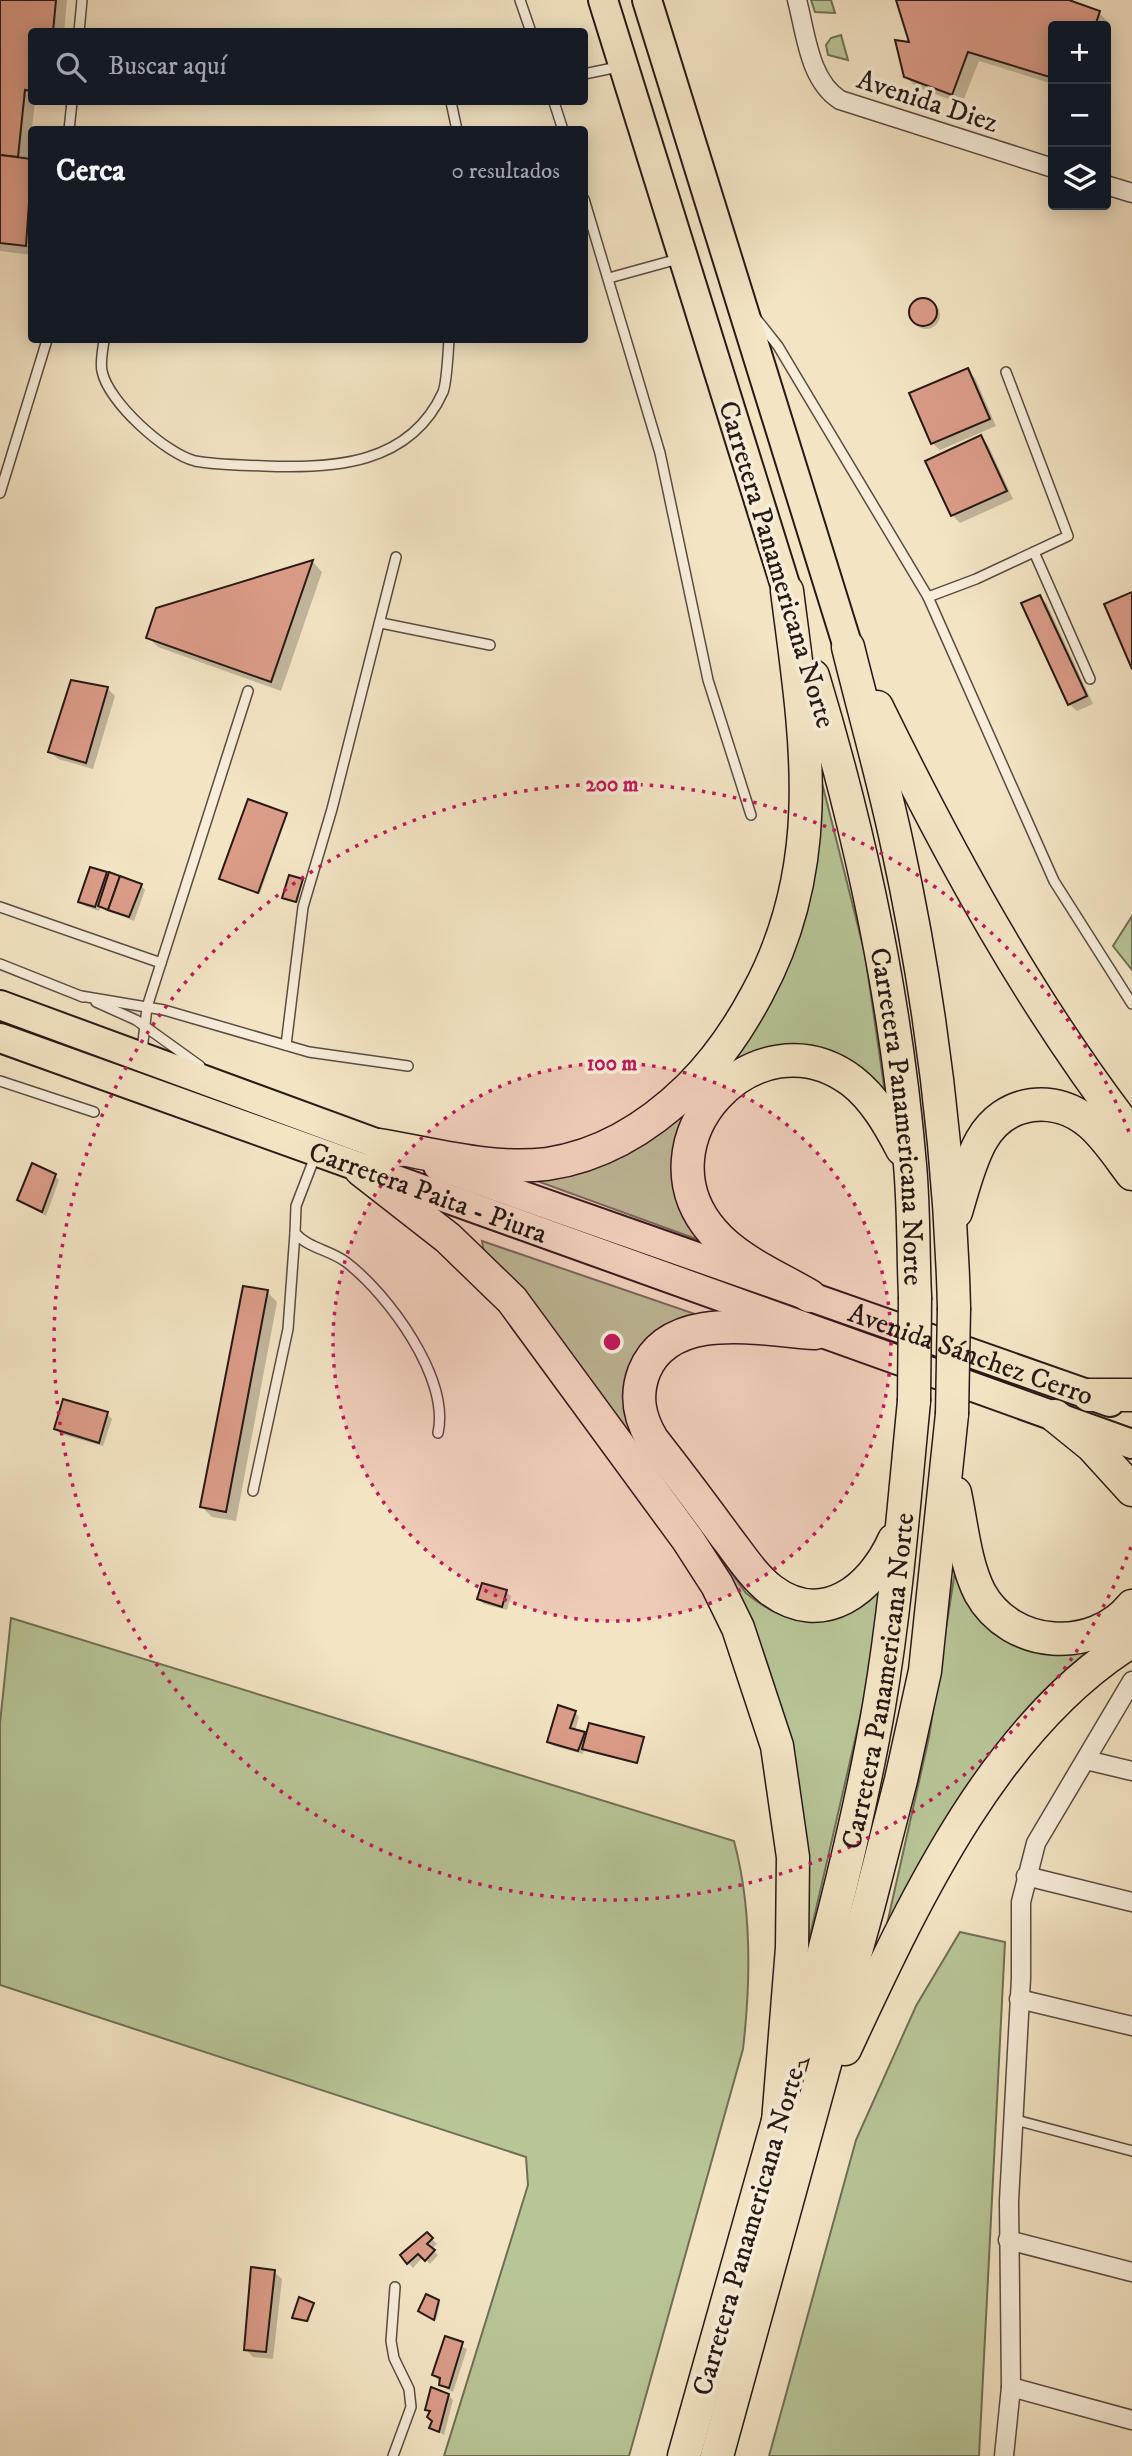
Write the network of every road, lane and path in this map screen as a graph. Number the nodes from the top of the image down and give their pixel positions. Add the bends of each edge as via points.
1 (82, 0) edge
2 (520, 0) edge
3 (603, 0) edge
4 (647, 0) edge
5 (797, 0) edge
6 (79, 28) edge
7 (530, 28) edge
8 (624, 66) junction
9 (588, 73) edge
10 (72, 105) edge
11 (452, 105) edge
12 (555, 105) edge
13 (69, 126) edge
14 (456, 126) edge
15 (562, 126) edge
16 (1048, 166) edge
17 (1111, 187) edge
18 (1132, 193) edge
19 (588, 212) edge
20 (684, 257) junction
21 (609, 278) junction
22 (738, 295) junction
23 (46, 343) edge
24 (104, 343) edge
25 (449, 343) edge
26 (1006, 372) dead end
27 (0, 493) edge
28 (1034, 552) junction
29 (396, 558) dead end
30 (787, 591) junction
31 (928, 597) junction
32 (381, 623) junction
33 (490, 645) dead end
34 (848, 647) junction
35 (1090, 679) dead end
36 (248, 691) dead end
37 (751, 815) dead end
38 (0, 907) edge
39 (161, 963) junction
40 (0, 964) edge
41 (81, 996) junction
42 (1132, 1004) edge
43 (0, 1005) edge
44 (147, 1007) junction
45 (143, 1024) junction
46 (0, 1038) edge
47 (286, 1045) junction
48 (141, 1058) junction
49 (408, 1066) dead end
50 (0, 1081) edge
51 (234, 1091) junction
52 (94, 1112) dead end
53 (1132, 1135) edge
54 (317, 1153) junction
55 (370, 1157) junction
56 (910, 1165) junction
57 (1132, 1174) edge
58 (952, 1227) junction
59 (295, 1233) junction
60 (810, 1297) junction
61 (815, 1333) junction
62 (857, 1346) joint
63 (1089, 1395) junction
64 (1132, 1395) edge
65 (1132, 1410) edge
66 (1055, 1416) junction
67 (438, 1433) dead end
68 (1132, 1444) edge
69 (949, 1462) junction
70 (1132, 1490) edge
71 (253, 1491) dead end
72 (903, 1520) junction
73 (1132, 1606) edge
74 (1132, 1641) edge
75 (1132, 1681) edge
76 (1086, 1760) junction
77 (1132, 1771) edge
78 (1026, 1876) junction
79 (1132, 1902) edge
80 (1019, 1999) junction
81 (1132, 2026) edge
82 (1012, 2119) junction
83 (793, 2126) junction
84 (1132, 2151) edge
85 (1008, 2240) junction
86 (1132, 2272) edge
87 (396, 2287) dead end
88 (1011, 2387) junction
89 (1132, 2420) edge
90 (393, 2456) edge
91 (684, 2456) edge
92 (717, 2456) edge
93 (1004, 2456) edge

1 - 6 lane
2 - 7 lane
3 - 8 highway, Carretera Panamericana Norte
4 - 22 highway, Carretera Panamericana Norte
5 - 16 street, Avenida Diez via 811,55 826,90 840,100
8 - 9 lane
8 - 20 highway, Carretera Panamericana Norte
10 - 13 lane
11 - 14 lane
12 - 15 lane
17 - 18 street
19 - 21 lane
20 - 21 lane
20 - 30 highway, Carretera Panamericana Norte
21 - 37 lane via 660,453 708,680
22 - 31 lane via 778,346
22 - 34 highway, Carretera Panamericana Norte
23 - 27 lane
24 - 25 lane via 102,372 115,399 167,446 194,460 319,468 377,455 419,426 445,389
26 - 28 lane via 1068,536
28 - 31 lane
28 - 35 lane
29 - 32 lane
30 - 55 highway via 808,800 803,861 790,920 771,969 717,1058 679,1098 634,1132 590,1154 516,1165
30 - 56 highway, Carretera Panamericana Norte via 860,850 881,957
31 - 42 lane via 1054,881
32 - 33 lane
32 - 47 lane via 303,907
34 - 53 highway via 922,798 986,914 1041,1005
34 - 58 highway, Carretera Panamericana Norte via 897,842 918,949
36 - 39 lane
38 - 39 lane
39 - 44 lane
40 - 41 lane
41 - 44 lane
41 - 45 lane
43 - 48 highway, Carretera Paita - Piura
44 - 45 lane
44 - 47 lane
45 - 48 lane
45 - 51 lane
46 - 54 highway, Carretera Paita - Piura
47 - 49 lane
48 - 51 highway, Carretera Paita - Piura
50 - 52 lane
51 - 55 highway, Carretera Paita - Piura
54 - 55 highway, Carretera Paita - Piura
54 - 59 lane via 296,1206
55 - 60 highway, Carretera Paita - Piura
55 - 61 highway, Carretera Paita - Piura
55 - 83 highway via 512,1300 688,1539 738,1628 777,1746 793,1857
56 - 60 highway via 873,1102 852,1081 831,1069 804,1062 763,1065 726,1084 710,1101 693,1134 688,1161 689,1184 698,1210 733,1250
56 - 72 highway, Carretera Panamericana Norte, bridge via 914,1401
57 - 58 highway via 1100,1132 1083,1118 1059,1106 1020,1107 999,1118 981,1139
58 - 69 highway, Carretera Panamericana Norte, bridge
59 - 67 lane via 302,1241 345,1261 384,1298 429,1370 441,1407
59 - 71 lane via 288,1329
60 - 63 highway, Avenida Sánchez Cerro
61 - 62 highway, Carretera Paita - Piura
61 - 72 highway via 708,1329 674,1338 658,1350 642,1377 638,1398 646,1428 751,1570 787,1599 824,1604 864,1587 881,1566
62 - 66 highway, Avenida Sánchez Cerro
63 - 64 highway
63 - 65 highway, Avenida Sánchez Cerro
66 - 68 highway, Avenida Sánchez Cerro
66 - 70 highway via 1092,1446
69 - 73 highway via 976,1582 1006,1622 1037,1637 1072,1639 1107,1628
69 - 83 highway, Carretera Panamericana Norte via 925,1671 869,1904
72 - 83 highway, Carretera Panamericana Norte via 879,1706
74 - 83 highway via 1094,1668 1052,1708 1000,1769 915,1904
75 - 76 street
76 - 77 street
76 - 78 street via 1047,1820
78 - 79 street
78 - 80 street via 1021,1902
80 - 81 street
80 - 82 street
82 - 84 lane
82 - 85 street
83 - 91 highway, Carretera Panamericana Norte
83 - 92 highway, Carretera Panamericana Norte
85 - 86 street
85 - 88 street
87 - 90 lane via 391,2340 411,2407
88 - 89 street
88 - 93 street

